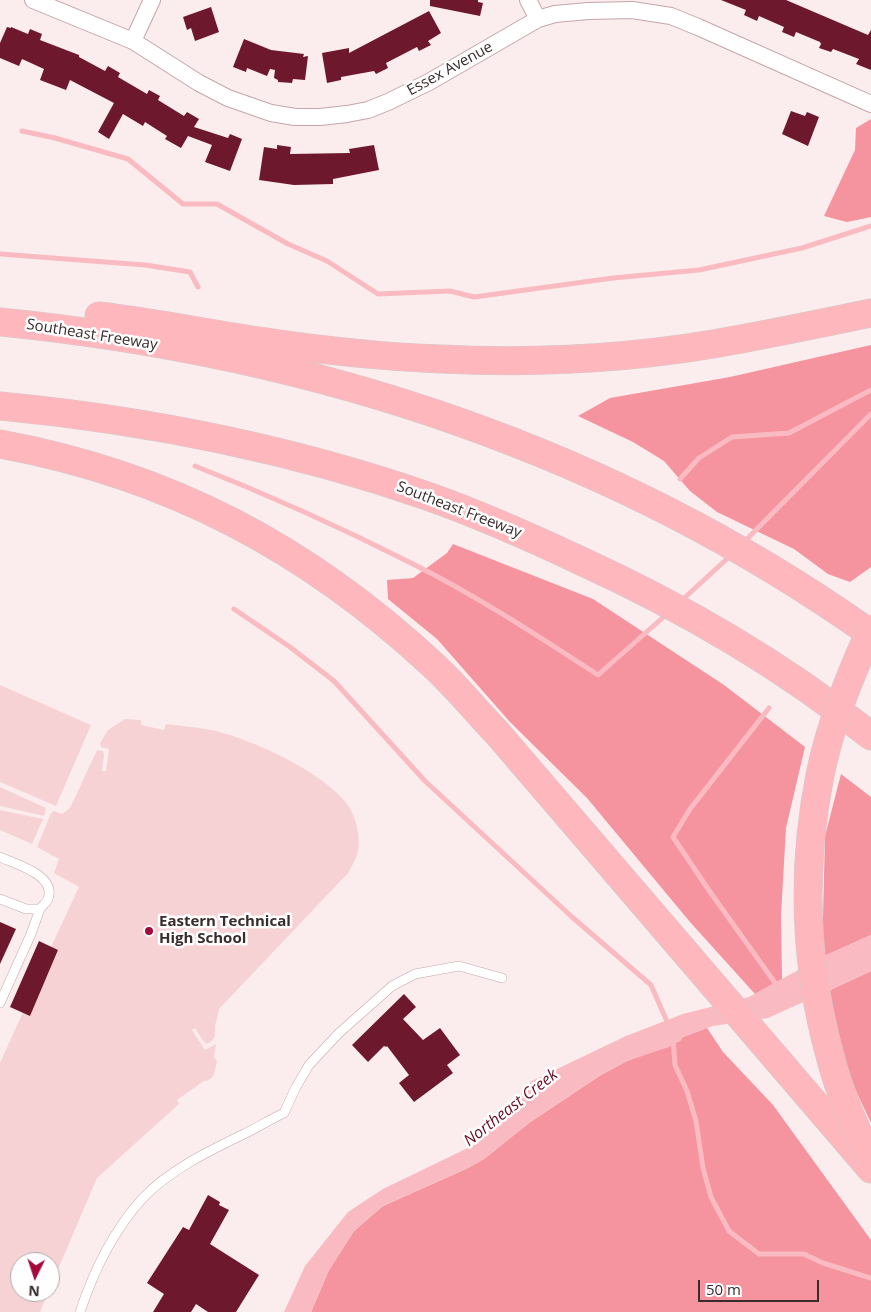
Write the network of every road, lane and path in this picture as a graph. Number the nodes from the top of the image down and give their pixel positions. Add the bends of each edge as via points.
1 (33, 0) edge
2 (152, 0) edge
3 (528, 0) edge
4 (538, 19) junction
5 (133, 41) junction
6 (871, 104) edge
7 (0, 307) edge
8 (871, 313) edge
9 (0, 322) edge
10 (0, 406) edge
11 (0, 444) edge
12 (871, 629) edge
13 (871, 634) edge
14 (871, 736) edge
15 (0, 857) edge
16 (0, 899) edge
17 (40, 909) junction
18 (502, 978) dead end
19 (0, 1004) edge
20 (871, 1161) edge
21 (871, 1169) edge
22 (80, 1312) edge

1 - 5 street, Essex Avenue
2 - 5 street
3 - 4 street
4 - 5 street, Essex Avenue via 388,102 354,113 320,117 295,117 249,107 198,83
4 - 6 street, Essex Avenue via 570,12 608,10 671,16
7 - 8 highway via 125,319 316,349 503,361 678,349 740,340
9 - 13 highway, Southeast Freeway via 124,338 290,370 453,419 599,478 681,517 794,581
10 - 14 highway, Southeast Freeway via 114,420 275,451 431,498 504,526 615,576 732,639
11 - 21 highway via 78,461 172,493 256,534 311,567 396,631 498,734
12 - 20 highway, bridge via 849,679 820,774 812,826 808,919 810,961 830,1057 847,1109
15 - 17 lane via 37,873 45,882 48,899
16 - 17 lane via 26,909
17 - 19 lane
18 - 22 lane via 459,966 415,974 392,986 309,1065 284,1113 214,1148 166,1178 142,1199 103,1258

